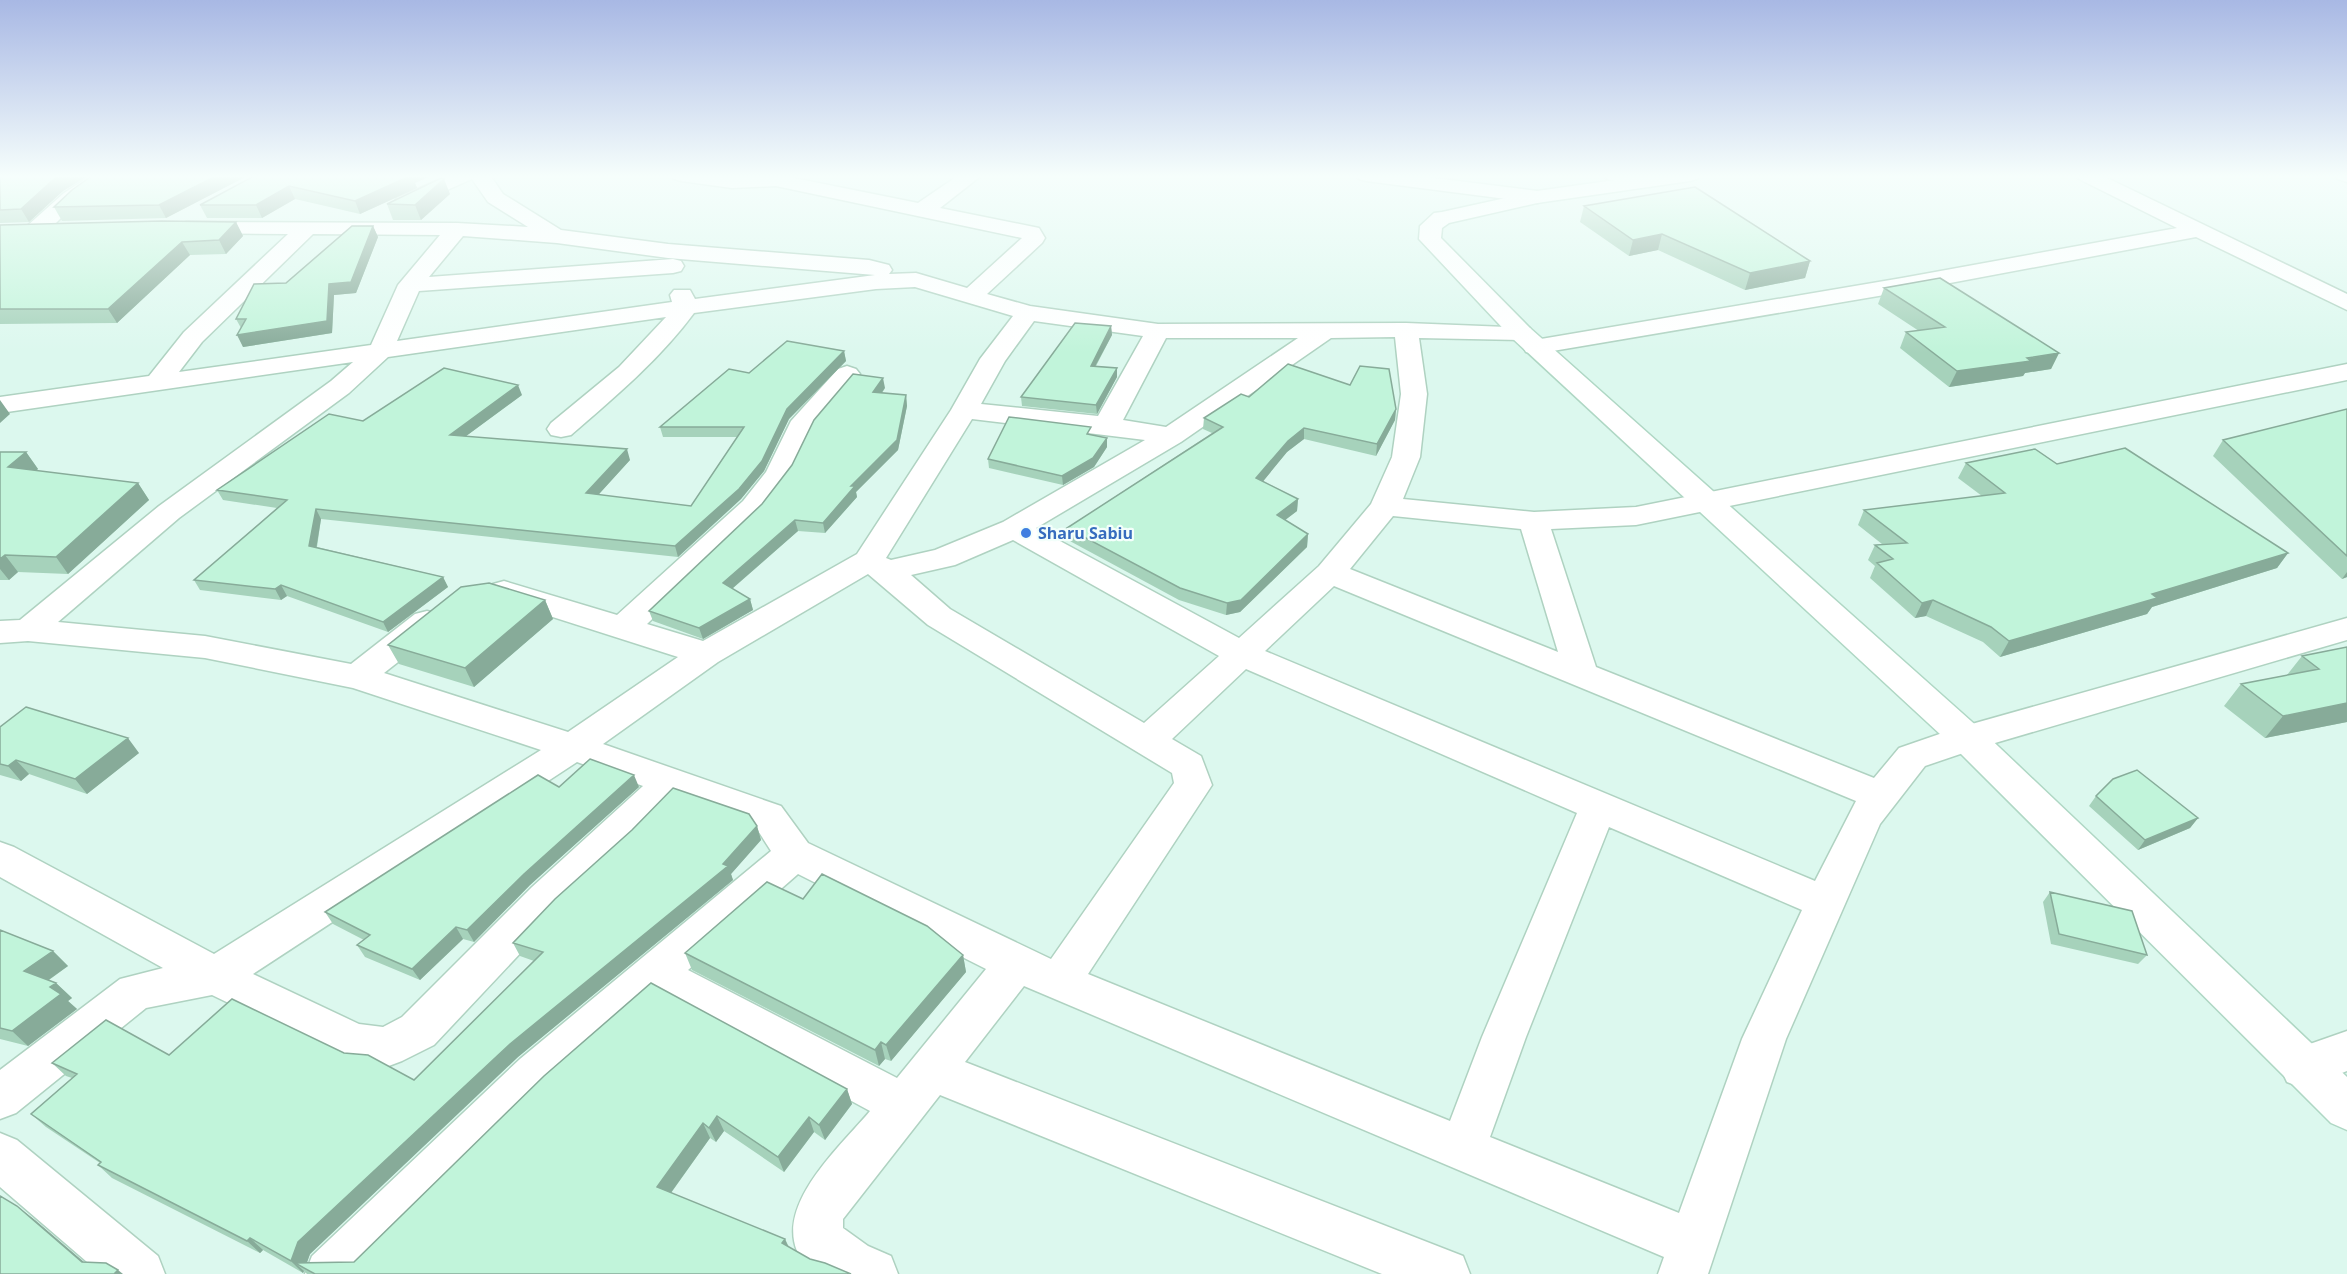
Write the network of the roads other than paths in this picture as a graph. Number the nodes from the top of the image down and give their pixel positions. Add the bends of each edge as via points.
1 (301, 234) edge
2 (453, 234) edge
3 (531, 234) edge
4 (1032, 234) edge
5 (1430, 234) edge
6 (2176, 234) edge
7 (2209, 234) edge
8 (557, 236) joint
9 (670, 258) junction
10 (916, 280) junction
11 (410, 285) junction
12 (971, 296) junction
13 (2347, 303) edge
14 (686, 307) junction
15 (1028, 313) junction
16 (1406, 330) junction
17 (1158, 331) junction
18 (1324, 331) junction
19 (1528, 340) junction
20 (380, 351) junction
21 (2347, 372) edge
22 (847, 374) dead end
23 (156, 384) junction
24 (30, 401) junction
25 (0, 405) edge
26 (964, 410) junction
27 (1107, 425) junction
28 (0, 429) edge
29 (561, 429) dead end
30 (1171, 436) junction
31 (1708, 503) junction
32 (1385, 506) junction
33 (1534, 521) junction
34 (1014, 528) junction
35 (877, 566) junction
36 (1330, 573) junction
37 (625, 626) junction
38 (2347, 629) edge
39 (14, 631) edge
40 (706, 654) junction
41 (1244, 655) junction
42 (1581, 674) junction
43 (357, 677) junction
44 (1967, 738) junction
45 (1147, 741) junction
46 (573, 747) junction
47 (670, 783) junction
48 (1882, 796) junction
49 (1599, 806) junction
50 (794, 854) junction
51 (0, 858) edge
52 (1826, 903) junction
53 (1016, 964) junction
54 (654, 973) junction
55 (214, 976) junction
56 (1059, 982) junction
57 (2347, 1051) edge
58 (2303, 1067) junction
59 (918, 1087) junction
60 (2, 1095) edge
61 (2347, 1108) edge
62 (1462, 1150) junction
63 (0, 1156) edge
64 (1688, 1259) edge
65 (333, 1273) edge
66 (140, 1274) edge
67 (873, 1274) edge
68 (1445, 1274) edge

1 - 23 street via 193,338
2 - 11 street
3 - 8 street
4 - 12 street via 1034,238
5 - 19 street via 1430,239
6 - 19 street via 1902,285
7 - 13 street
8 - 9 street
9 - 10 street via 869,267
9 - 11 street
9 - 14 street
10 - 12 street
10 - 14 street
11 - 20 street
12 - 15 street
14 - 20 street
14 - 29 street via 645,357
15 - 17 street
15 - 26 street via 993,359
16 - 18 street
16 - 19 street
16 - 32 street via 1414,394 1406,457
17 - 18 street
17 - 27 street
18 - 30 street
19 - 31 street
20 - 23 street
20 - 39 street via 340,387
21 - 31 street
22 - 37 street via 801,427 779,474 753,507
23 - 24 street
24 - 25 street
24 - 28 street
26 - 27 street
26 - 35 street
27 - 30 street
30 - 34 street
31 - 33 street via 1636,516
31 - 44 street
32 - 33 street
32 - 36 street
33 - 42 street
34 - 35 street via 944,558
34 - 41 street
35 - 40 street
35 - 45 street via 939,617
36 - 41 street
36 - 42 street
37 - 40 street
37 - 43 street via 499,589 463,598
38 - 44 street
39 - 43 street via 205,647
40 - 46 street
41 - 45 street
41 - 49 street
42 - 48 street
43 - 46 street
44 - 48 street via 1912,758
44 - 58 street
45 - 56 street via 1188,766 1192,785
46 - 47 street
46 - 55 street
47 - 50 street via 768,816
47 - 55 street via 546,899 418,1031 386,1047 355,1044
48 - 52 street via 1864,817
49 - 52 street
49 - 62 street
50 - 53 street
50 - 54 street
51 - 55 street
52 - 64 street via 1764,1039
53 - 56 street
53 - 59 street
54 - 59 street
54 - 65 street via 536,1074
55 - 60 street via 135,992
56 - 62 street
57 - 58 street
58 - 61 street
59 - 67 street via 819,1211 818,1240 850,1264
59 - 68 street
62 - 64 street
63 - 66 street

